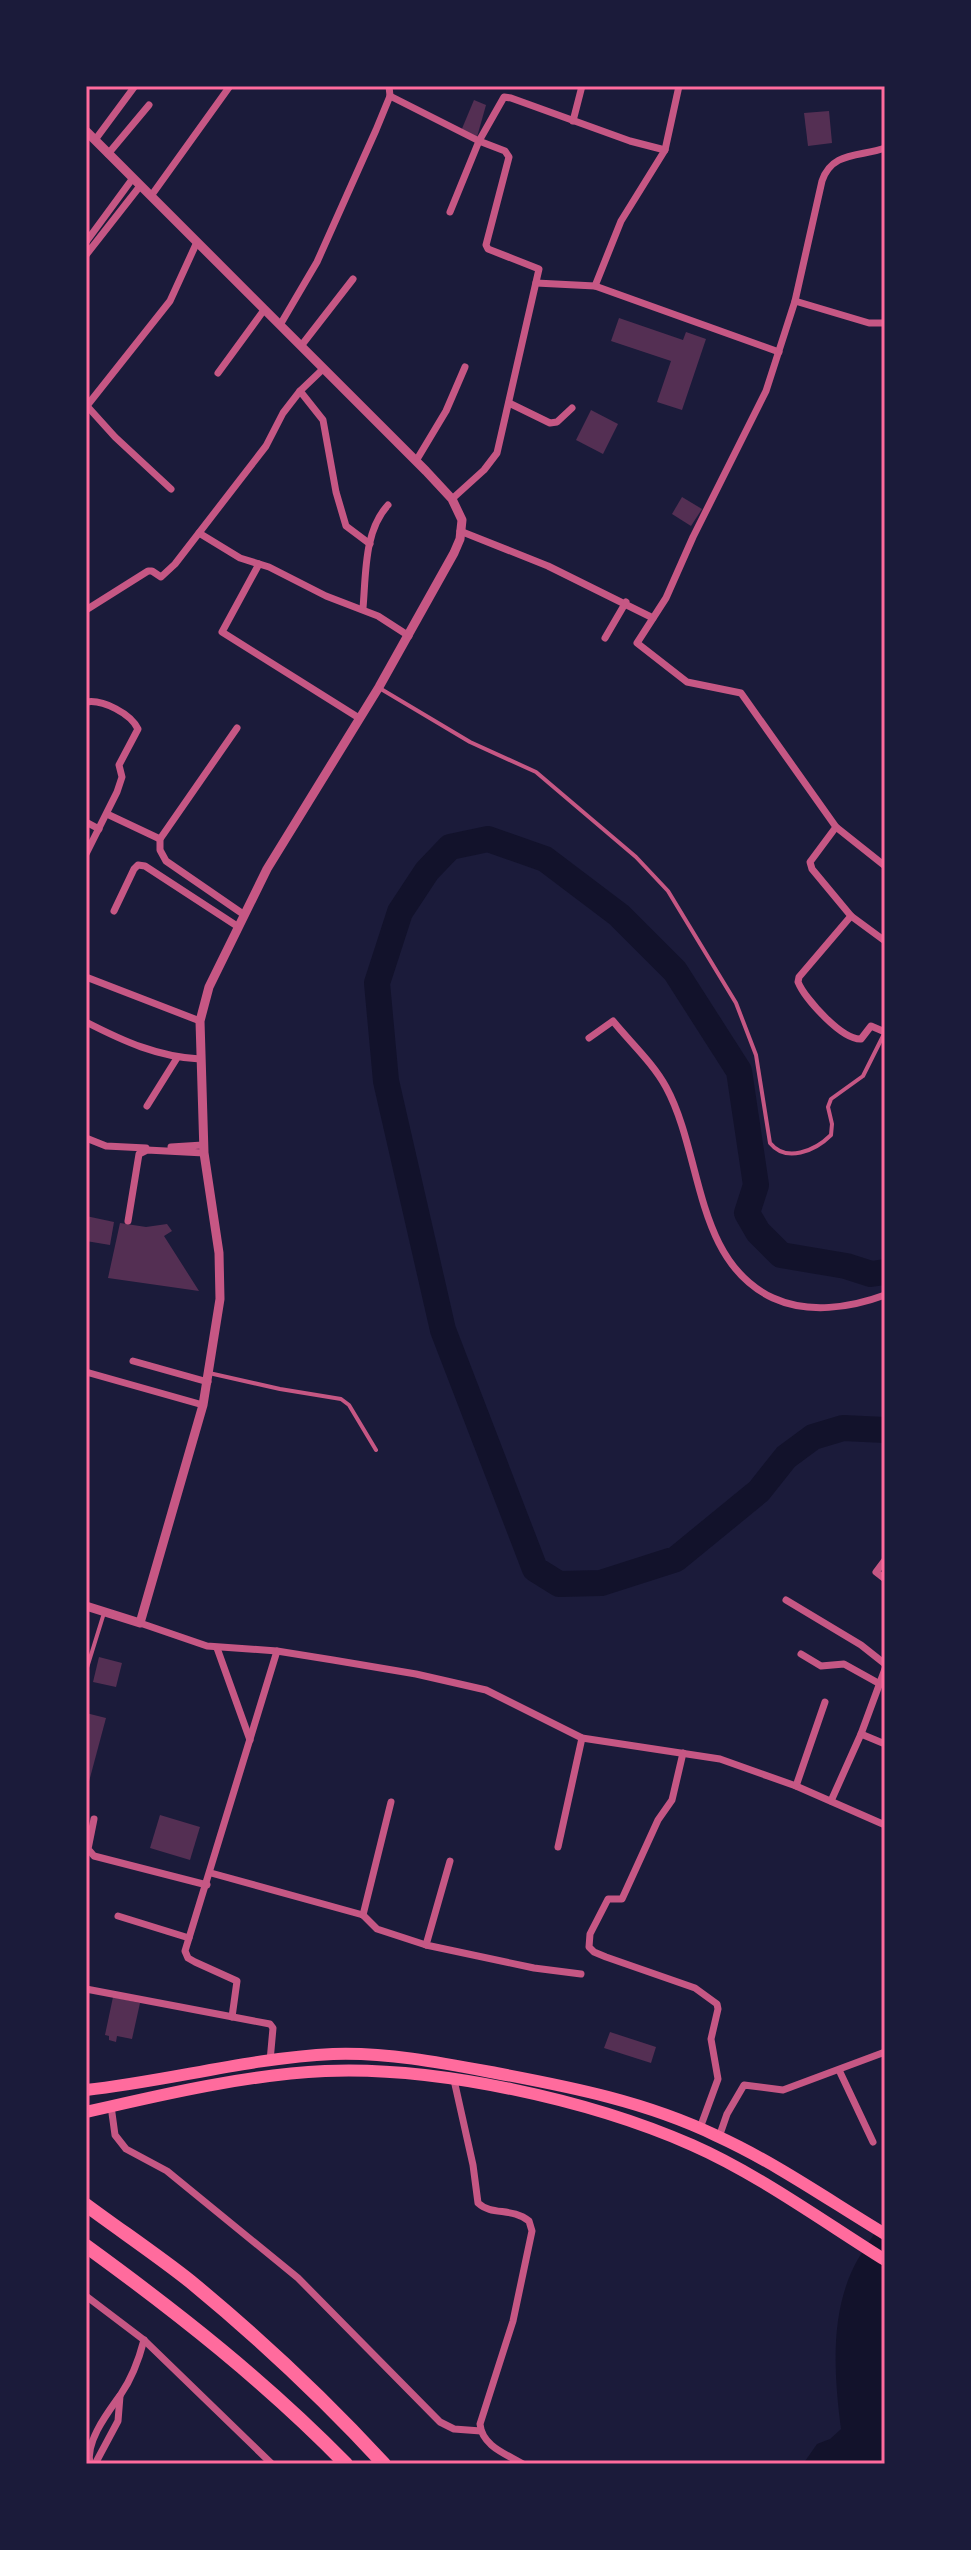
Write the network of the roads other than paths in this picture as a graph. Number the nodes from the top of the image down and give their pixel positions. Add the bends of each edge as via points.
1 (135, 86) edge
2 (230, 86) edge
3 (389, 86) edge
4 (582, 86) edge
5 (679, 86) edge
6 (390, 96) junction
7 (149, 105) dead end
8 (573, 121) junction
9 (86, 131) edge
10 (95, 140) junction
11 (479, 141) junction
12 (885, 148) edge
13 (665, 150) junction
14 (108, 154) junction
15 (136, 182) junction
16 (151, 196) junction
17 (450, 212) dead end
18 (86, 242) edge
19 (197, 242) junction
20 (86, 255) edge
21 (353, 279) dead end
22 (536, 283) junction
23 (595, 286) junction
24 (795, 301) junction
25 (264, 310) junction
26 (885, 323) edge
27 (280, 325) junction
28 (301, 346) junction
29 (779, 352) junction
30 (465, 367) dead end
31 (323, 369) junction
32 (218, 373) dead end
33 (300, 391) junction
34 (509, 403) junction
35 (86, 406) edge
36 (572, 408) dead end
37 (416, 461) junction
38 (171, 489) dead end
39 (452, 499) junction
40 (388, 505) dead end
41 (460, 531) junction
42 (199, 533) junction
43 (370, 544) junction
44 (259, 564) junction
45 (626, 602) junction
46 (363, 608) junction
47 (86, 610) edge
48 (653, 618) junction
49 (409, 636) junction
50 (605, 638) dead end
51 (379, 687) junction
52 (86, 702) edge
53 (359, 718) junction
54 (237, 728) dead end
55 (107, 814) junction
56 (86, 822) edge
57 (836, 827) junction
58 (99, 829) junction
59 (160, 839) junction
60 (86, 854) edge
61 (885, 866) edge
62 (114, 911) dead end
63 (243, 914) junction
64 (851, 916) junction
65 (237, 926) junction
66 (885, 941) edge
67 (86, 977) edge
68 (200, 1021) junction
69 (86, 1022) edge
70 (885, 1032) edge
71 (589, 1038) dead end
72 (177, 1058) junction
73 (200, 1059) junction
74 (147, 1106) dead end
75 (86, 1138) edge
76 (204, 1149) junction
77 (128, 1221) dead end
78 (885, 1295) edge
79 (133, 1361) dead end
80 (86, 1372) edge
81 (208, 1377) junction
82 (203, 1405) junction
83 (376, 1450) dead end
84 (885, 1560) edge
85 (885, 1579) edge
86 (786, 1600) dead end
87 (86, 1606) edge
88 (105, 1611) junction
89 (140, 1623) junction
90 (217, 1648) junction
91 (277, 1651) junction
92 (801, 1654) dead end
93 (885, 1666) edge
94 (86, 1671) edge
95 (880, 1684) junction
96 (825, 1702) dead end
97 (861, 1734) junction
98 (582, 1738) junction
99 (251, 1742) junction
100 (885, 1744) edge
101 (683, 1753) junction
102 (796, 1786) junction
103 (831, 1801) junction
104 (391, 1802) dead end
105 (94, 1819) dead end
106 (885, 1825) edge
107 (558, 1847) dead end
108 (450, 1861) dead end
109 (211, 1873) junction
110 (207, 1885) junction
111 (363, 1915) junction
112 (118, 1916) dead end
113 (189, 1938) junction
114 (426, 1945) junction
115 (581, 1974) dead end
116 (86, 1989) edge
117 (232, 2017) junction
118 (885, 2052) edge
119 (270, 2061) junction
120 (839, 2070) junction
121 (454, 2080) junction
122 (86, 2090) edge
123 (111, 2106) junction
124 (86, 2112) edge
125 (700, 2128) junction
126 (719, 2137) junction
127 (873, 2142) dead end
128 (86, 2205) edge
129 (885, 2234) edge
130 (86, 2246) edge
131 (885, 2260) edge
132 (86, 2296) edge
133 (144, 2340) junction
134 (120, 2396) junction
135 (481, 2431) junction
136 (93, 2464) edge
137 (272, 2464) edge
138 (346, 2464) edge
139 (384, 2464) edge
140 (523, 2464) edge

1 - 10 street
2 - 16 street
3 - 6 street
4 - 8 street
5 - 13 street
6 - 11 street
6 - 27 street via 317,262
7 - 14 street
8 - 11 street via 504,97
8 - 13 street
9 - 10 street
10 - 14 street
11 - 17 street
11 - 22 street via 503,148 509,157 486,245 538,268
12 - 24 street via 838,158 827,168
13 - 23 street via 621,221
14 - 15 street
15 - 16 street
15 - 18 street
15 - 20 street
16 - 19 street
19 - 25 street
19 - 35 street via 170,301
21 - 28 street
22 - 23 street
22 - 34 street
23 - 29 street
24 - 26 street
24 - 29 street
25 - 27 street
25 - 32 street
27 - 28 street
28 - 31 street
29 - 48 street via 751,424
30 - 37 street
31 - 33 street
31 - 37 street
33 - 42 street via 266,446
33 - 43 street via 323,420 346,526
34 - 36 street via 550,423
34 - 39 street via 492,462
35 - 38 street
37 - 39 street
39 - 41 street via 462,520
40 - 43 street via 378,516
41 - 45 street
41 - 49 street via 454,553
42 - 44 street
42 - 47 street via 162,576 150,570
43 - 46 street
44 - 46 street
44 - 53 street via 222,632
45 - 48 street
45 - 50 street
46 - 49 street
48 - 57 street via 639,647 687,682 741,693
49 - 51 street
51 - 53 street
51 - 70 lane via 470,742 536,772 668,891 736,1003 756,1055 770,1143 776,1151 791,1155 831,1135 831,1099 863,1076
52 - 55 street via 100,701 138,729 119,765 122,777
53 - 63 street
54 - 59 street
55 - 58 street
55 - 59 street
56 - 58 street
57 - 61 street
57 - 64 street via 810,866
58 - 60 street
59 - 63 street via 166,861
62 - 65 street via 138,865
63 - 65 street
64 - 66 street
64 - 70 street via 798,982 846,1035 861,1039 871,1026
65 - 68 street
67 - 68 street
68 - 73 street
69 - 72 street via 128,1044
71 - 78 street via 613,1021 664,1084 715,1234 741,1278 787,1304 805,1307 846,1306
72 - 73 street
72 - 74 street
73 - 76 street
75 - 76 street via 106,1146
76 - 77 street via 139,1154
76 - 81 street via 220,1271
79 - 81 street
80 - 82 street
81 - 82 street
81 - 83 lane via 341,1399
82 - 89 street
84 - 85 street via 876,1572
86 - 93 street via 861,1645
87 - 88 street
88 - 89 street
88 - 94 lane
89 - 90 street
90 - 91 street
90 - 99 street
91 - 98 street via 486,1690
91 - 99 street
92 - 95 street via 821,1666 844,1664
93 - 95 street
95 - 97 street
96 - 102 street
97 - 100 street
97 - 103 street
98 - 101 street
98 - 107 street
99 - 109 street
101 - 102 street via 720,1759
101 - 125 street via 672,1800 622,1899 608,1899 589,1947 695,1988 717,2004 711,2039 718,2079
102 - 103 street
103 - 106 street
104 - 111 street
105 - 110 street via 88,1849 94,1856
108 - 114 street
109 - 110 street
109 - 111 street
110 - 113 street
111 - 114 street via 377,1929
112 - 113 street
113 - 117 street via 188,1958 237,1981
114 - 115 street
116 - 117 street
117 - 119 street via 272,2026
118 - 120 street
119 - 122 highway
119 - 125 highway via 334,2054 454,2065 587,2090
120 - 126 street via 783,2090 744,2085
120 - 127 street
121 - 123 highway via 325,2071 275,2075
121 - 131 highway via 585,2107 693,2145
121 - 135 street via 478,2203 518,2213 532,2231
123 - 124 highway
123 - 135 street via 115,2135 126,2149 167,2171 298,2278 440,2422
125 - 126 highway
126 - 129 highway
128 - 139 highway via 261,2342
130 - 138 highway via 226,2352
132 - 133 street
133 - 134 street
133 - 137 street
134 - 136 street via 118,2421
134 - 136 street via 97,2434 89,2458
135 - 140 street via 495,2448

